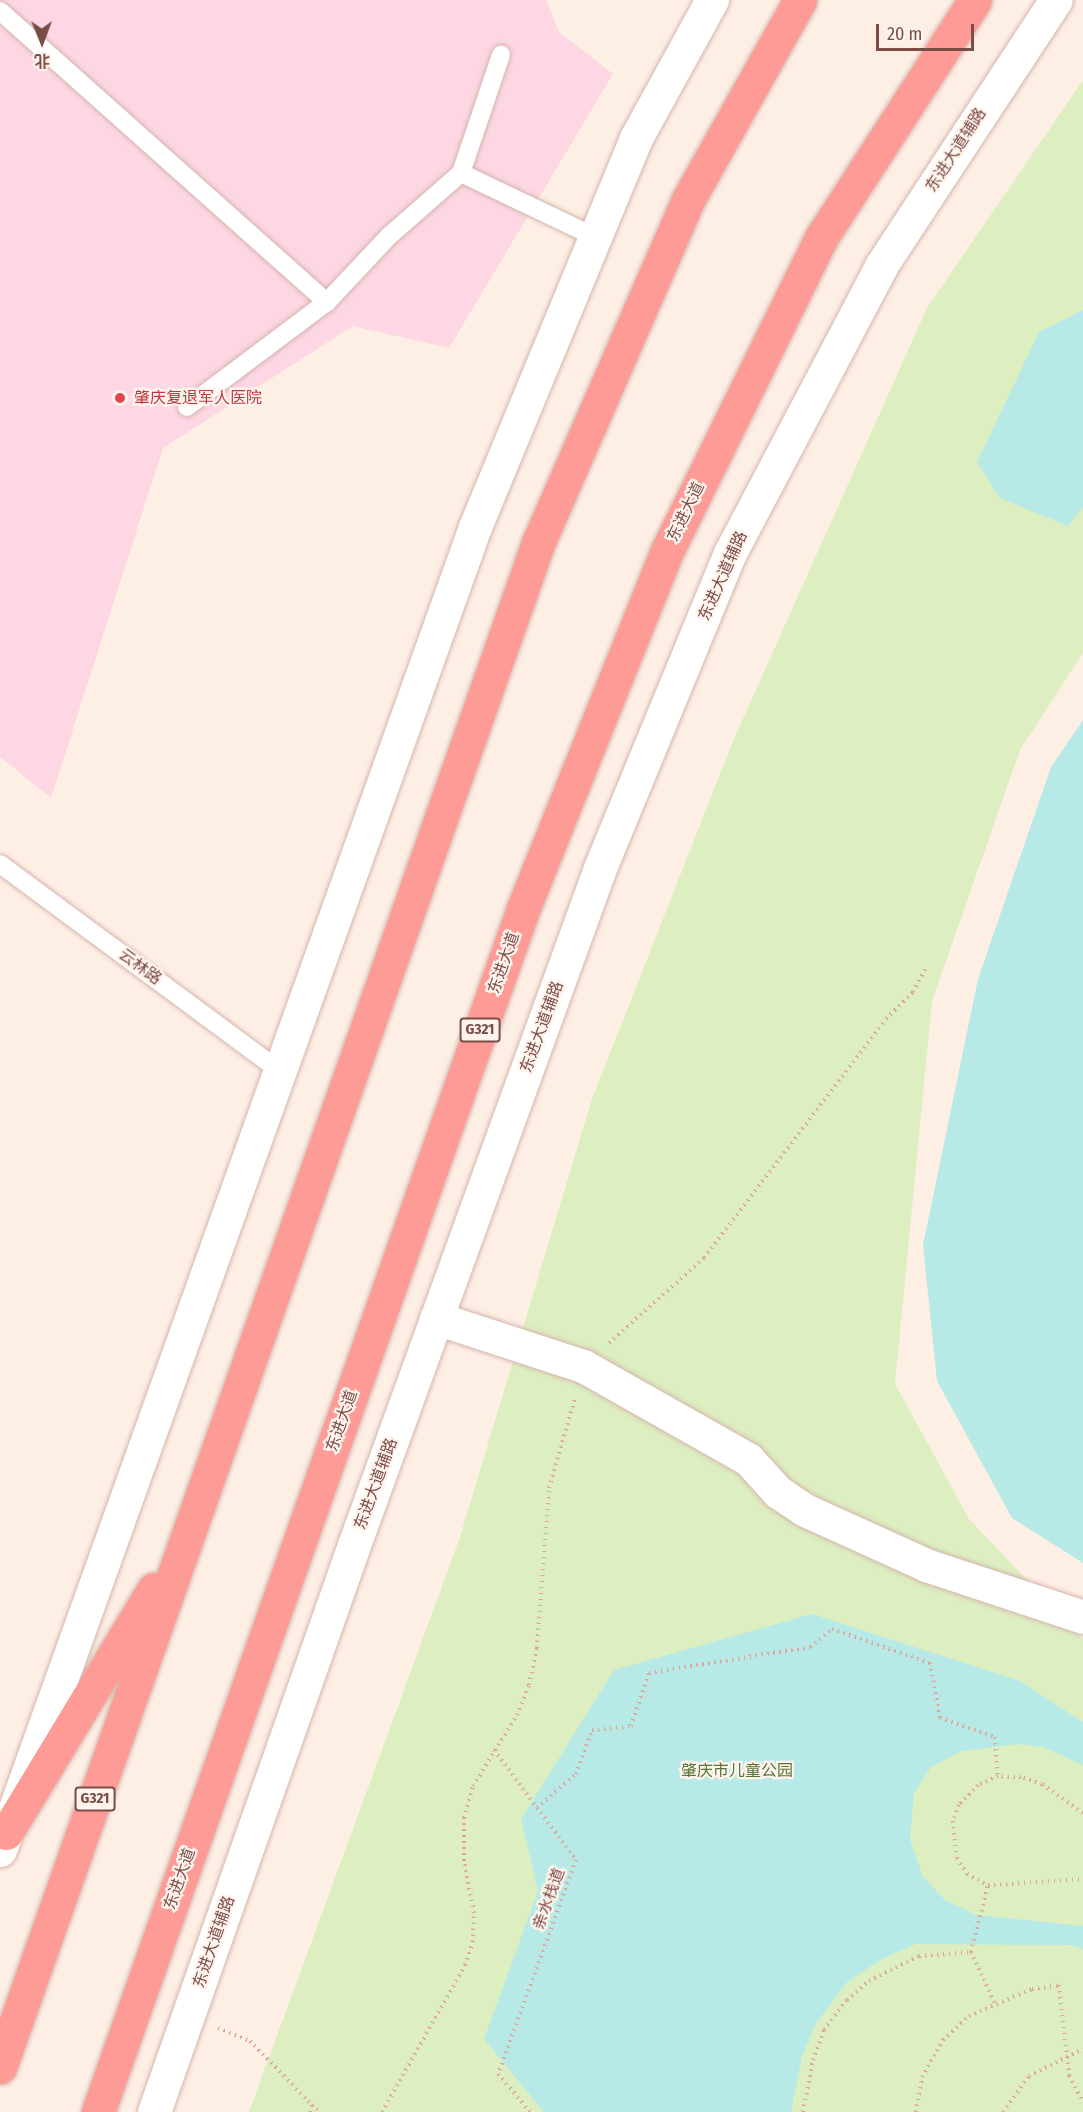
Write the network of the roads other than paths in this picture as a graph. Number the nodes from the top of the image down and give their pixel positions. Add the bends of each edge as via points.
1 (712, 0) edge
2 (800, 0) edge
3 (975, 0) edge
4 (1056, 0) edge
5 (0, 11) edge
6 (501, 55) dead end
7 (461, 173) junction
8 (596, 237) junction
9 (327, 303) junction
10 (187, 407) dead end
11 (0, 864) edge
12 (280, 1071) junction
13 (436, 1318) junction
14 (189, 1531) junction
15 (1083, 1617) edge
16 (3, 1841) edge
17 (0, 2067) edge
18 (98, 2112) edge
19 (154, 2112) edge

1 - 8 main road via 636,138
2 - 14 highway, G321 via 689,198 539,541
3 - 18 highway, 东进大道 / G321 via 821,238 667,551 523,909
4 - 13 main road, 东进大道辅路 via 881,266 730,553 600,868
5 - 9 lane
6 - 7 lane
7 - 8 lane
7 - 9 lane via 389,237
8 - 12 main road via 475,527
9 - 10 lane
11 - 12 lane, 云林路
12 - 16 main road
13 - 15 main road via 583,1366 748,1459 778,1492 805,1510 926,1565
13 - 19 main road, 东进大道辅路
14 - 16 highway
14 - 17 highway, G321

